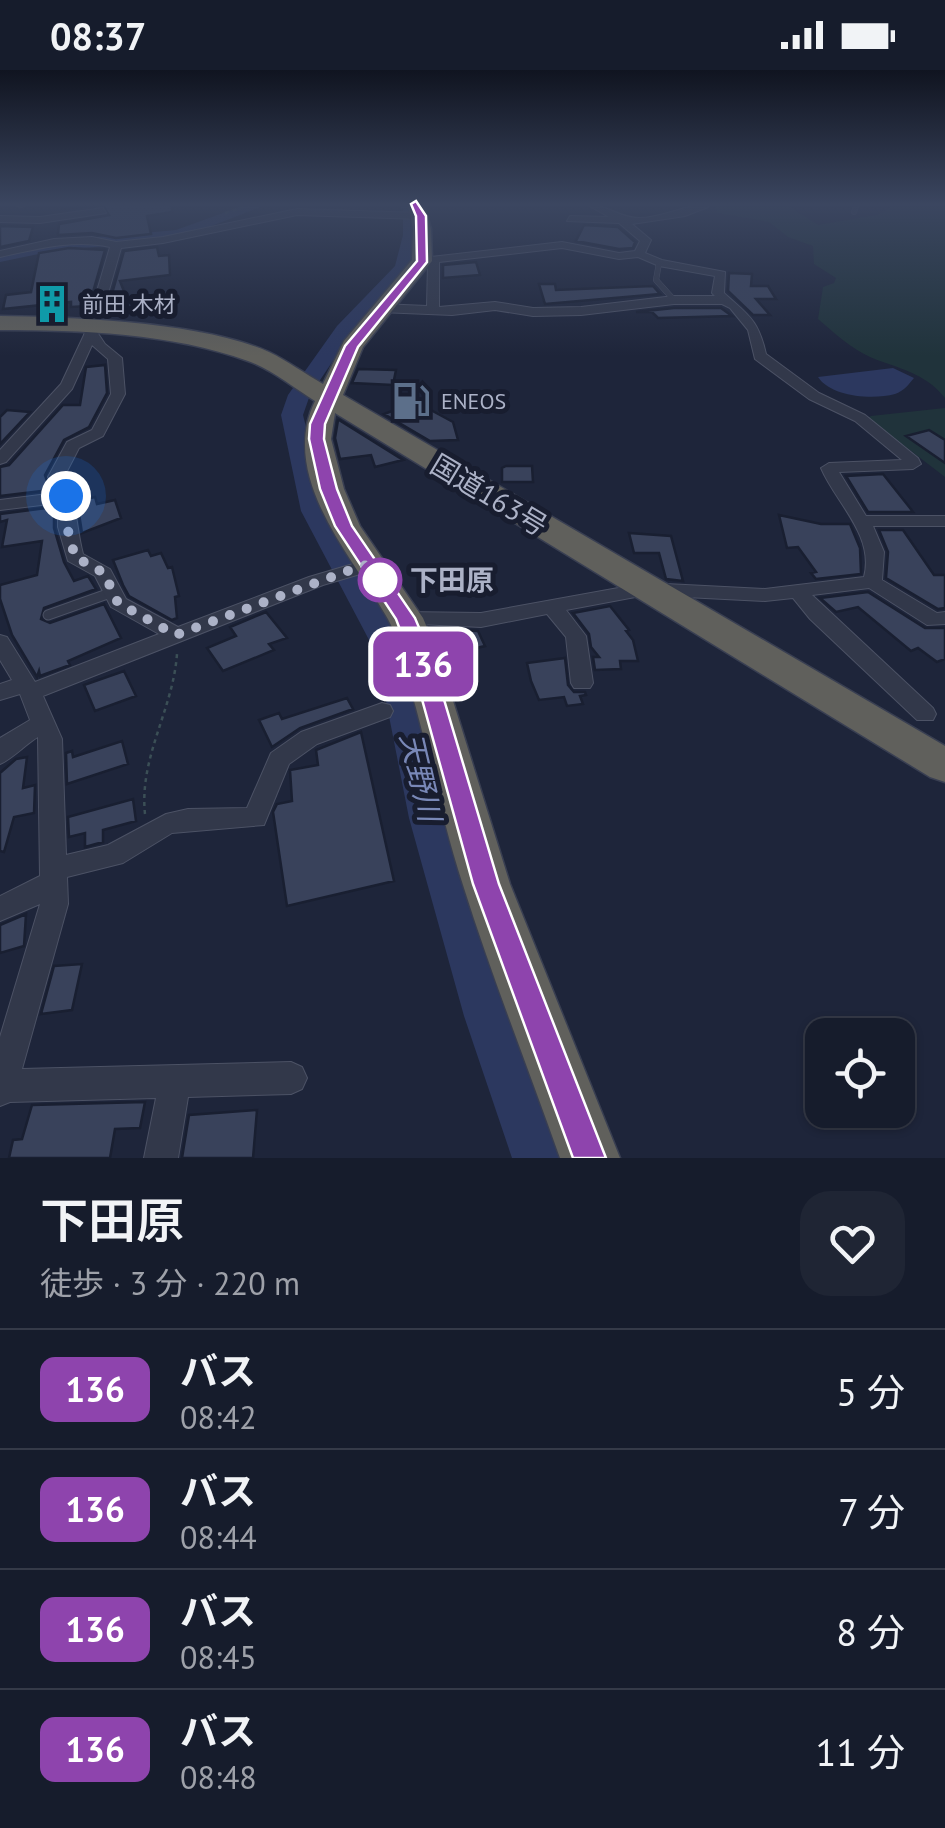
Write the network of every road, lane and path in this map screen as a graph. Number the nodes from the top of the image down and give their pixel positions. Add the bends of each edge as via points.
1 (100, 255) edge
2 (427, 255) edge
3 (480, 255) edge
4 (641, 255) edge
5 (428, 261) junction
6 (659, 262) junction
7 (674, 300) junction
8 (724, 300) junction
9 (380, 308) junction
10 (432, 311) junction
11 (0, 323) edge
12 (91, 331) junction
13 (314, 388) junction
14 (0, 459) edge
15 (66, 496) junction
16 (0, 505) edge
17 (945, 520) edge
18 (861, 522) junction
19 (361, 567) junction
20 (872, 582) junction
21 (646, 589) junction
22 (798, 591) junction
23 (113, 592) junction
24 (554, 609) junction
25 (48, 615) dead end
26 (406, 618) junction
27 (945, 618) edge
28 (176, 635) junction
29 (0, 642) edge
30 (582, 683) dead end
31 (18, 690) edge
32 (382, 711) dead end
33 (935, 712) edge
34 (43, 723) junction
35 (876, 726) junction
36 (0, 756) edge
37 (945, 766) edge
38 (150, 835) junction
39 (52, 876) junction
40 (0, 909) edge
41 (291, 1078) dead end
42 (175, 1082) junction
43 (1, 1088) edge
44 (161, 1158) edge
45 (590, 1158) edge

1 - 12 street
2 - 5 highway
3 - 5 street
4 - 6 street
5 - 9 highway
5 - 10 street
6 - 7 lane via 656,280
6 - 8 street via 721,274 718,294
7 - 8 street
7 - 10 street via 596,311
8 - 18 street via 754,330 760,356 910,458 905,467 829,468
9 - 10 street
9 - 13 highway
11 - 12 highway, 国道163号
12 - 13 highway, 国道163号 via 238,350
12 - 14 street via 67,386
12 - 15 street via 116,358 118,394 98,433 73,445 58,469
13 - 19 highway via 316,439 328,489
13 - 21 highway, 国道163号
15 - 16 street
15 - 23 street via 75,557 104,573
17 - 18 street
18 - 20 street via 876,556
19 - 26 highway
19 - 28 street
20 - 22 street
20 - 27 street via 934,620
21 - 22 street
21 - 24 street
21 - 35 highway, 国道163号
22 - 33 street
23 - 25 lane
23 - 28 street via 118,603
24 - 26 street via 481,620
24 - 30 street via 576,636
26 - 45 highway via 486,884
28 - 31 street
28 - 38 path via 176,680 143,766
29 - 31 street
31 - 34 street
32 - 38 street via 309,738 279,759 255,818 188,818
33 - 35 street
34 - 36 street
34 - 39 street via 50,739
35 - 37 highway, 国道163号
38 - 39 street
39 - 40 street
39 - 43 street via 54,904
41 - 42 street
42 - 43 street
42 - 44 street

